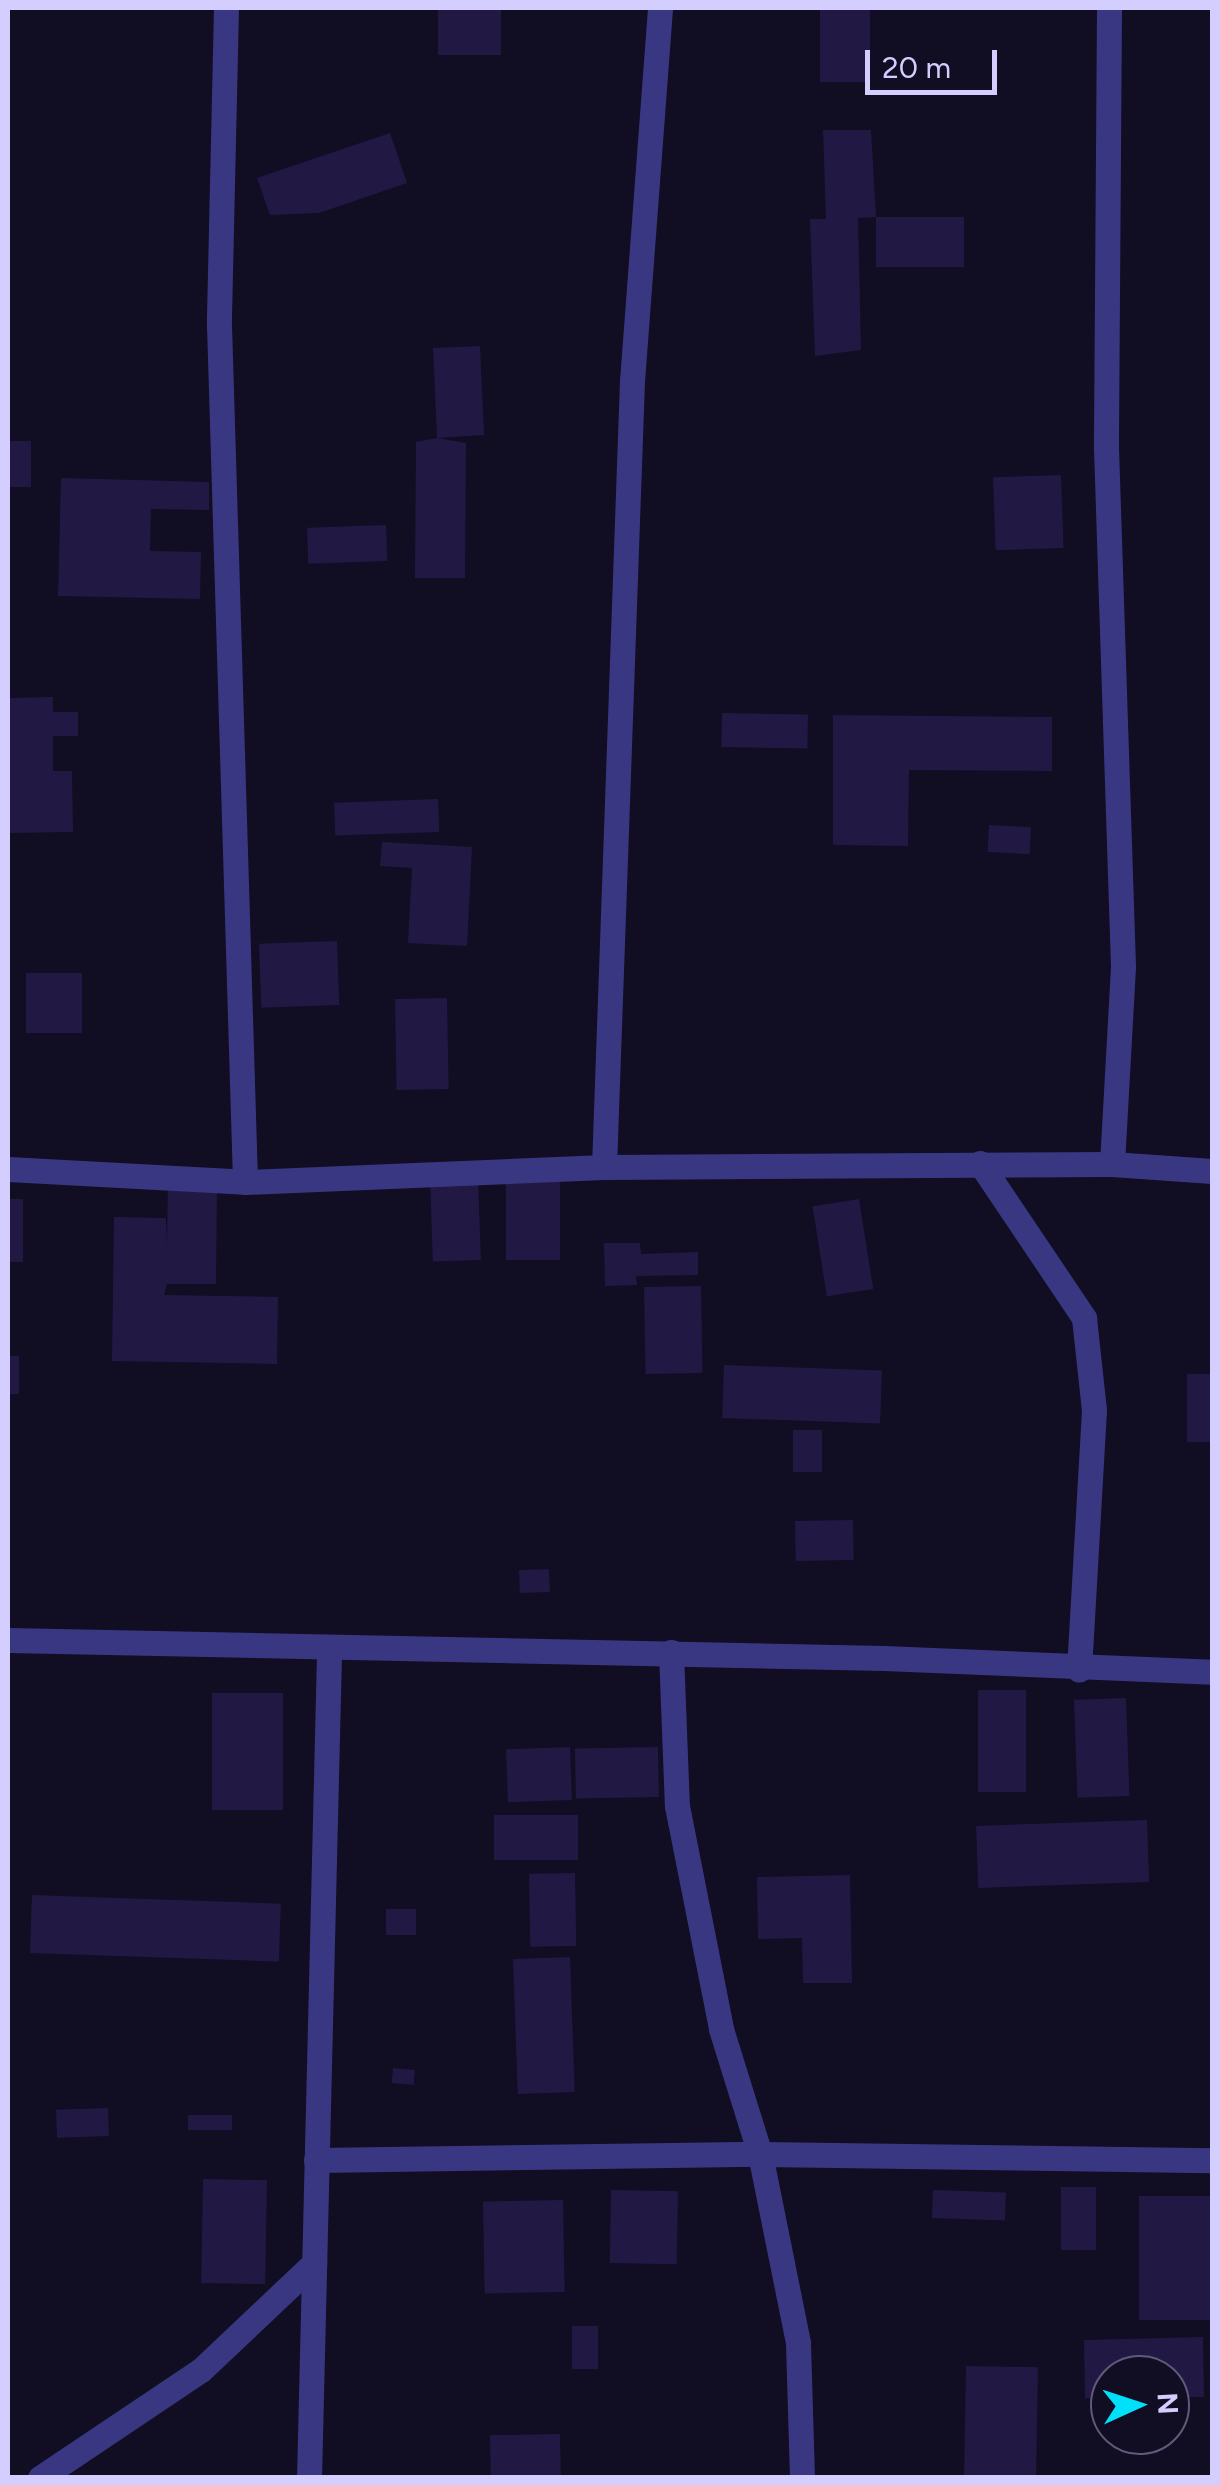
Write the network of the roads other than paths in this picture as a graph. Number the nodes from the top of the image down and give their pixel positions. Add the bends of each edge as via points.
1 (226, 8) edge
2 (660, 8) edge
3 (1109, 8) edge
4 (980, 1163) junction
5 (1112, 1164) junction
6 (604, 1167) junction
7 (8, 1169) edge
8 (1212, 1171) edge
9 (245, 1182) junction
10 (8, 1640) edge
11 (328, 1651) junction
12 (671, 1652) junction
13 (1079, 1670) junction
14 (1212, 1672) edge
15 (760, 2154) junction
16 (316, 2160) junction
17 (1212, 2160) edge
18 (314, 2263) junction
19 (40, 2478) edge
20 (309, 2478) edge
21 (802, 2478) edge

1 - 9 street via 219,325 233,960
2 - 6 street via 632,381
3 - 5 street via 1107,505 1123,967
4 - 5 street
4 - 6 street
4 - 13 street via 1084,1318 1094,1410
5 - 8 street
6 - 9 street
7 - 9 street
10 - 11 street
11 - 12 street
11 - 16 street
12 - 13 street
12 - 15 street via 677,1806 700,1935
13 - 14 street
15 - 16 street
15 - 17 street
15 - 21 street via 798,2343
16 - 18 street
18 - 19 street via 201,2370
18 - 20 street

